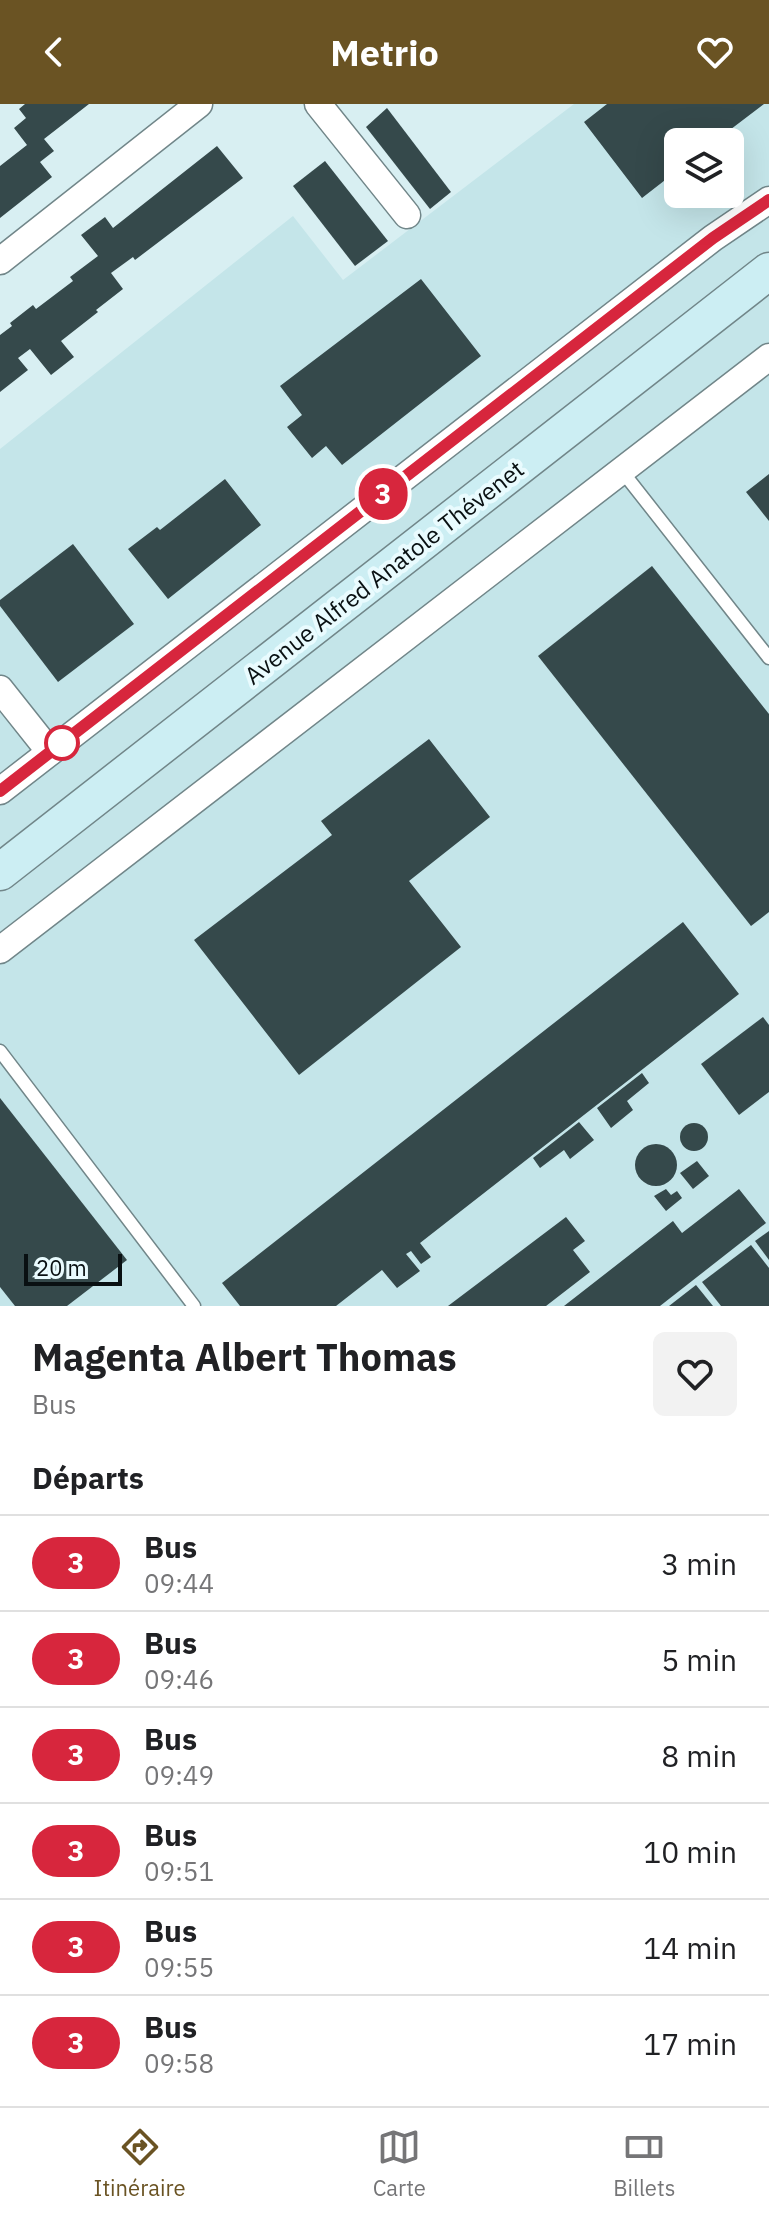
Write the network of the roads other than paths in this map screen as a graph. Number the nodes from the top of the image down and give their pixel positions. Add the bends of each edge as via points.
1 (199, 104) edge
2 (318, 104) edge
3 (769, 200) edge
4 (407, 215) dead end
5 (0, 261) edge
6 (769, 271) edge
7 (769, 357) edge
8 (622, 471) junction
9 (769, 658) edge
10 (0, 689) edge
11 (50, 752) junction
12 (0, 791) edge
13 (0, 872) edge
14 (0, 950) edge
15 (0, 1051) edge
16 (194, 1306) edge

1 - 5 street
2 - 4 street
3 - 11 street
6 - 13 main road, Avenue Alfred Anatole Thévenet
7 - 8 street
8 - 9 lane
8 - 14 street
10 - 11 street
11 - 12 street
15 - 16 lane

